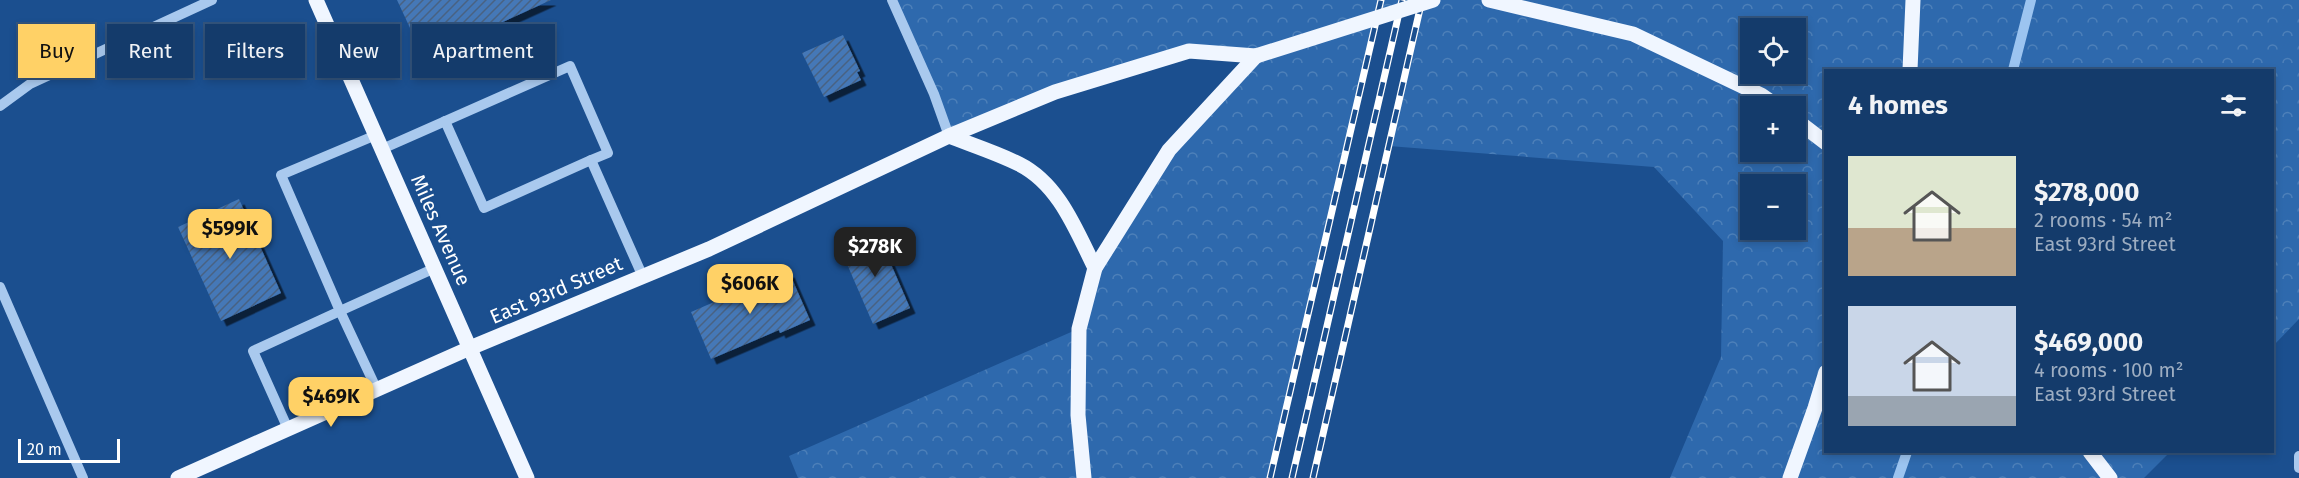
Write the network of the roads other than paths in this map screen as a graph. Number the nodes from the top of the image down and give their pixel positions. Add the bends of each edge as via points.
1 (212, 0) edge
2 (316, 0) edge
3 (892, 0) edge
4 (1433, 0) edge
5 (1489, 0) edge
6 (1912, 0) edge
7 (1256, 56) junction
8 (1910, 69) edge
9 (1762, 96) edge
10 (0, 106) edge
11 (445, 121) junction
12 (1806, 128) edge
13 (949, 136) junction
14 (1824, 141) edge
15 (379, 142) junction
16 (591, 160) junction
17 (435, 268) junction
18 (1095, 268) junction
19 (643, 277) junction
20 (0, 287) edge
21 (340, 311) junction
22 (470, 348) junction
23 (1824, 379) edge
24 (377, 390) junction
25 (288, 429) junction
26 (2091, 453) edge
27 (2299, 456) edge
28 (2299, 468) edge
29 (83, 478) edge
30 (178, 478) edge
31 (528, 478) edge
32 (1084, 478) edge
33 (1790, 478) edge
34 (2110, 478) edge

1 - 10 street via 30,84
2 - 15 main road, Miles Avenue
3 - 13 street
4 - 7 main road, bridge
5 - 9 main road via 1633,34
6 - 8 main road
7 - 13 main road, East 93rd Street via 1189,51 1055,92
7 - 18 main road via 1169,150
11 - 15 street
11 - 16 street via 484,208
11 - 16 street via 570,66 608,153
12 - 14 main road
13 - 18 main road via 1020,164 1045,183 1068,212
13 - 19 main road, East 93rd Street
15 - 17 main road, Miles Avenue
15 - 21 street via 281,175
16 - 19 street
17 - 21 street
17 - 22 main road, Miles Avenue
18 - 32 main road via 1078,329 1078,415
19 - 22 main road, East 93rd Street
20 - 29 street
21 - 24 street
21 - 25 street via 253,351
22 - 24 main road, East 93rd Street
22 - 31 main road, Miles Avenue
23 - 33 main road
24 - 25 main road, East 93rd Street
25 - 30 main road, East 93rd Street
26 - 34 main road
27 - 28 street

